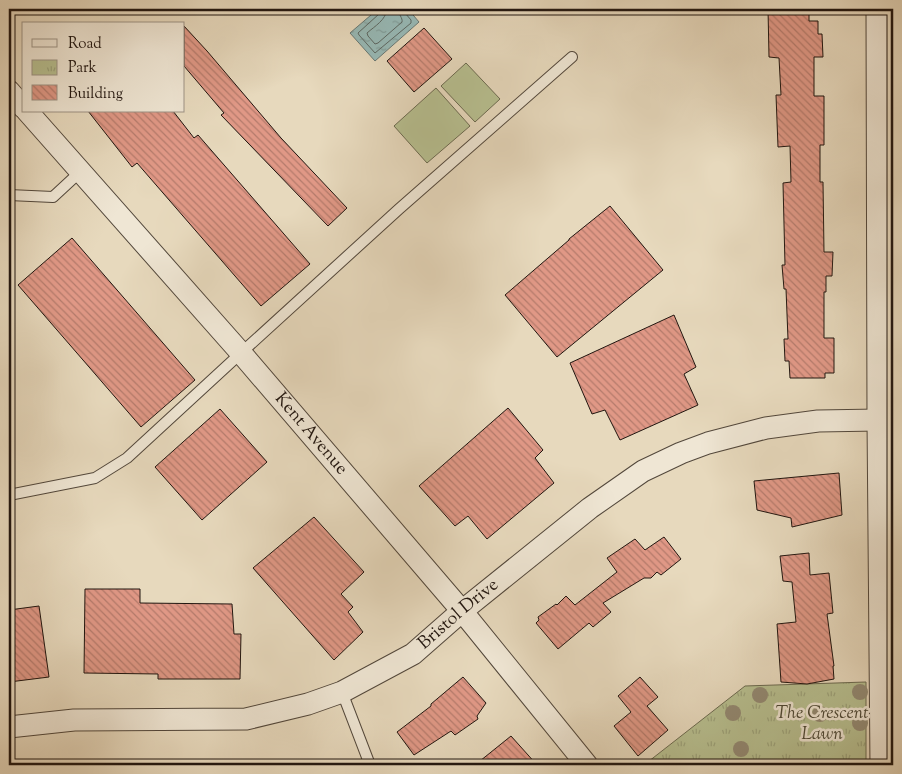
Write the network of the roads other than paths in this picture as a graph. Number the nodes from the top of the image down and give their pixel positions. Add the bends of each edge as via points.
1 (877, 9) edge
2 (572, 57) dead end
3 (9, 91) edge
4 (22, 106) edge
5 (27, 112) edge
6 (80, 172) junction
7 (9, 196) edge
8 (241, 352) junction
9 (878, 420) junction
10 (9, 495) edge
11 (462, 611) junction
12 (342, 692) junction
13 (9, 727) edge
14 (370, 765) edge
15 (587, 765) edge
16 (881, 765) edge

1 - 9 street
2 - 8 lane
3 - 4 street
5 - 6 street, Kent Avenue
6 - 7 lane via 53,197
6 - 8 street, Kent Avenue
8 - 10 lane via 127,458 95,478
8 - 11 street, Kent Avenue
9 - 11 street, Bristol Drive via 818,421 766,428 708,442 681,453 643,471 590,508
9 - 16 street
11 - 12 street, Bristol Drive via 413,654
11 - 15 street, Kent Avenue
12 - 13 street, Bristol Drive via 246,719 74,720
12 - 14 lane

